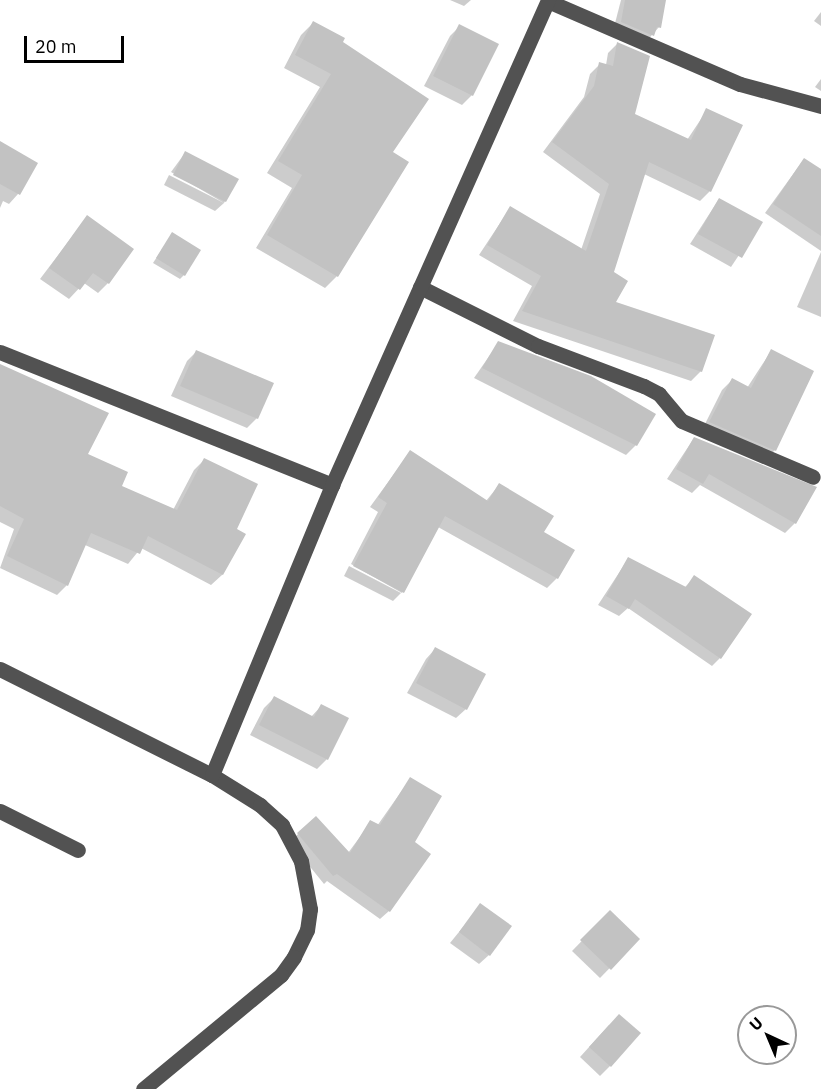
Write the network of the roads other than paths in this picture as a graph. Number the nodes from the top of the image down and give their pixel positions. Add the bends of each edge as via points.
1 (548, 0) edge
2 (821, 106) edge
3 (420, 287) junction
4 (0, 352) edge
5 (813, 477) dead end
6 (332, 484) junction
7 (0, 669) edge
8 (212, 775) junction
9 (0, 811) edge
10 (78, 850) dead end
11 (143, 1089) edge

1 - 2 street via 740,84
1 - 3 street
3 - 5 street via 538,346 644,386 659,394 682,421
3 - 6 street
4 - 6 street
6 - 8 street
7 - 8 street
8 - 11 street via 260,805 282,825 301,861 308,889 307,930 281,975
9 - 10 street

